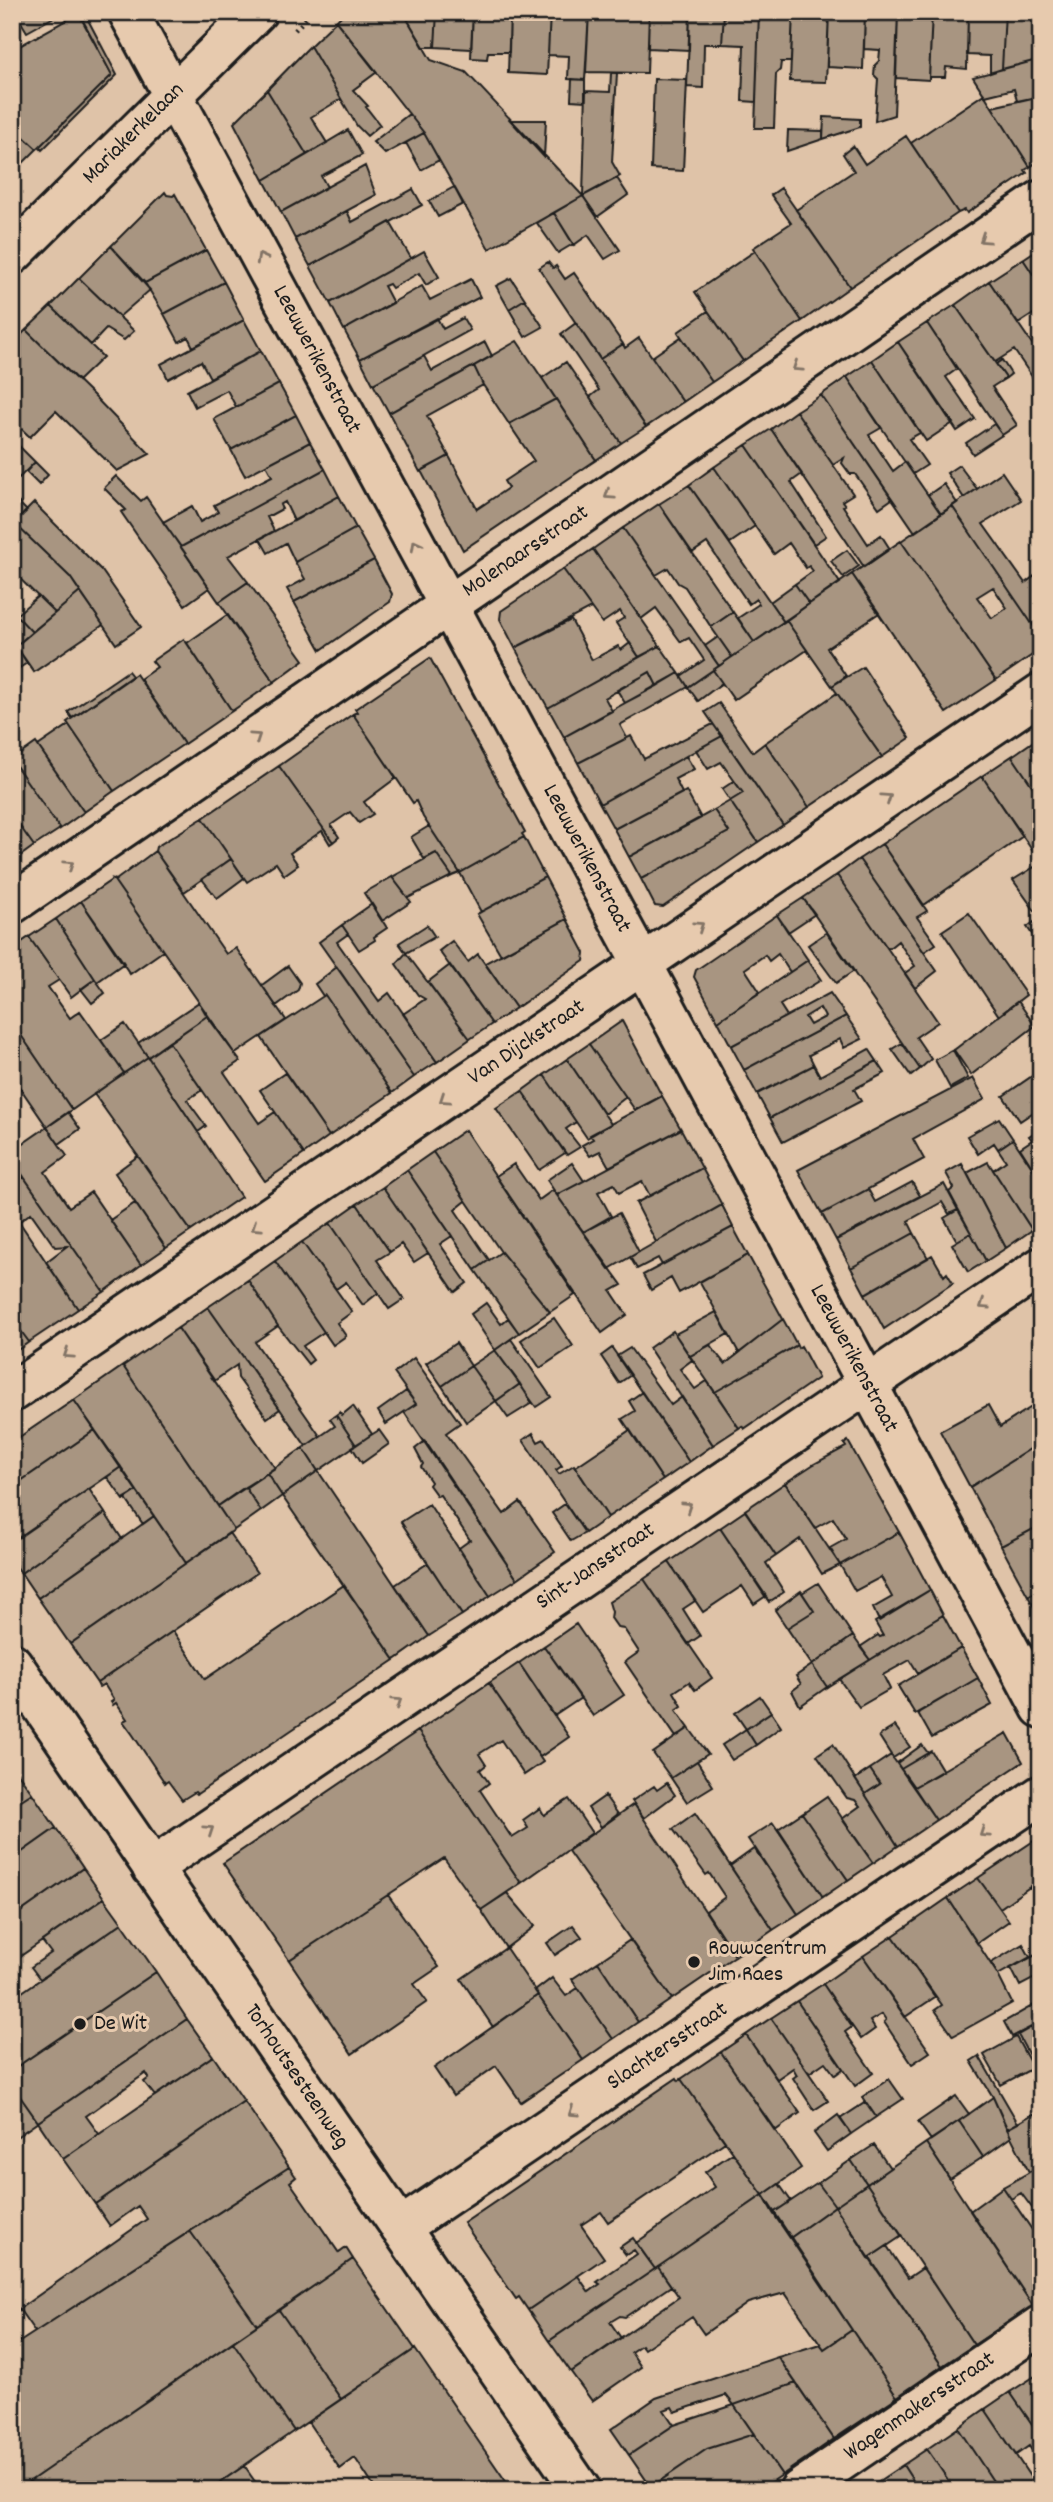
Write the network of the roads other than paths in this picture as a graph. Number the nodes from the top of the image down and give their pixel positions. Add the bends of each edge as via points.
1 (128, 12) edge
2 (257, 12) edge
3 (173, 96) junction
4 (1041, 200) edge
5 (12, 255) edge
6 (448, 605) junction
7 (1041, 693) edge
8 (12, 904) edge
9 (643, 965) junction
10 (1041, 1267) edge
11 (866, 1384) junction
12 (12, 1392) edge
13 (12, 1663) edge
14 (1041, 1708) edge
15 (1041, 1795) edge
16 (152, 1868) junction
17 (400, 2228) junction
18 (1041, 2325) edge
19 (581, 2490) edge
20 (799, 2490) edge

1 - 3 street, Leeuwerikenstraat
2 - 3 street, Mariakerkelaan
3 - 5 street, Mariakerkelaan
6 -> 3 street, Leeuwerikenstraat
4 -> 6 street, Molenaarsstraat
8 -> 6 street, Molenaarsstraat
6 - 9 street, Leeuwerikenstraat
9 -> 7 street, Van Dijckstraat
9 - 11 street, Leeuwerikenstraat
9 -> 12 street, Van Dijckstraat
10 -> 11 street, Sint-Jansstraat
11 - 14 street, Leeuwerikenstraat
16 -> 11 street, Sint-Jansstraat
13 - 16 street, Torhoutsesteenweg
15 -> 17 street, Slachtersstraat
16 - 17 street, Torhoutsesteenweg
17 - 19 street, Torhoutsesteenweg
18 - 20 street, Wagenmakersstraat

